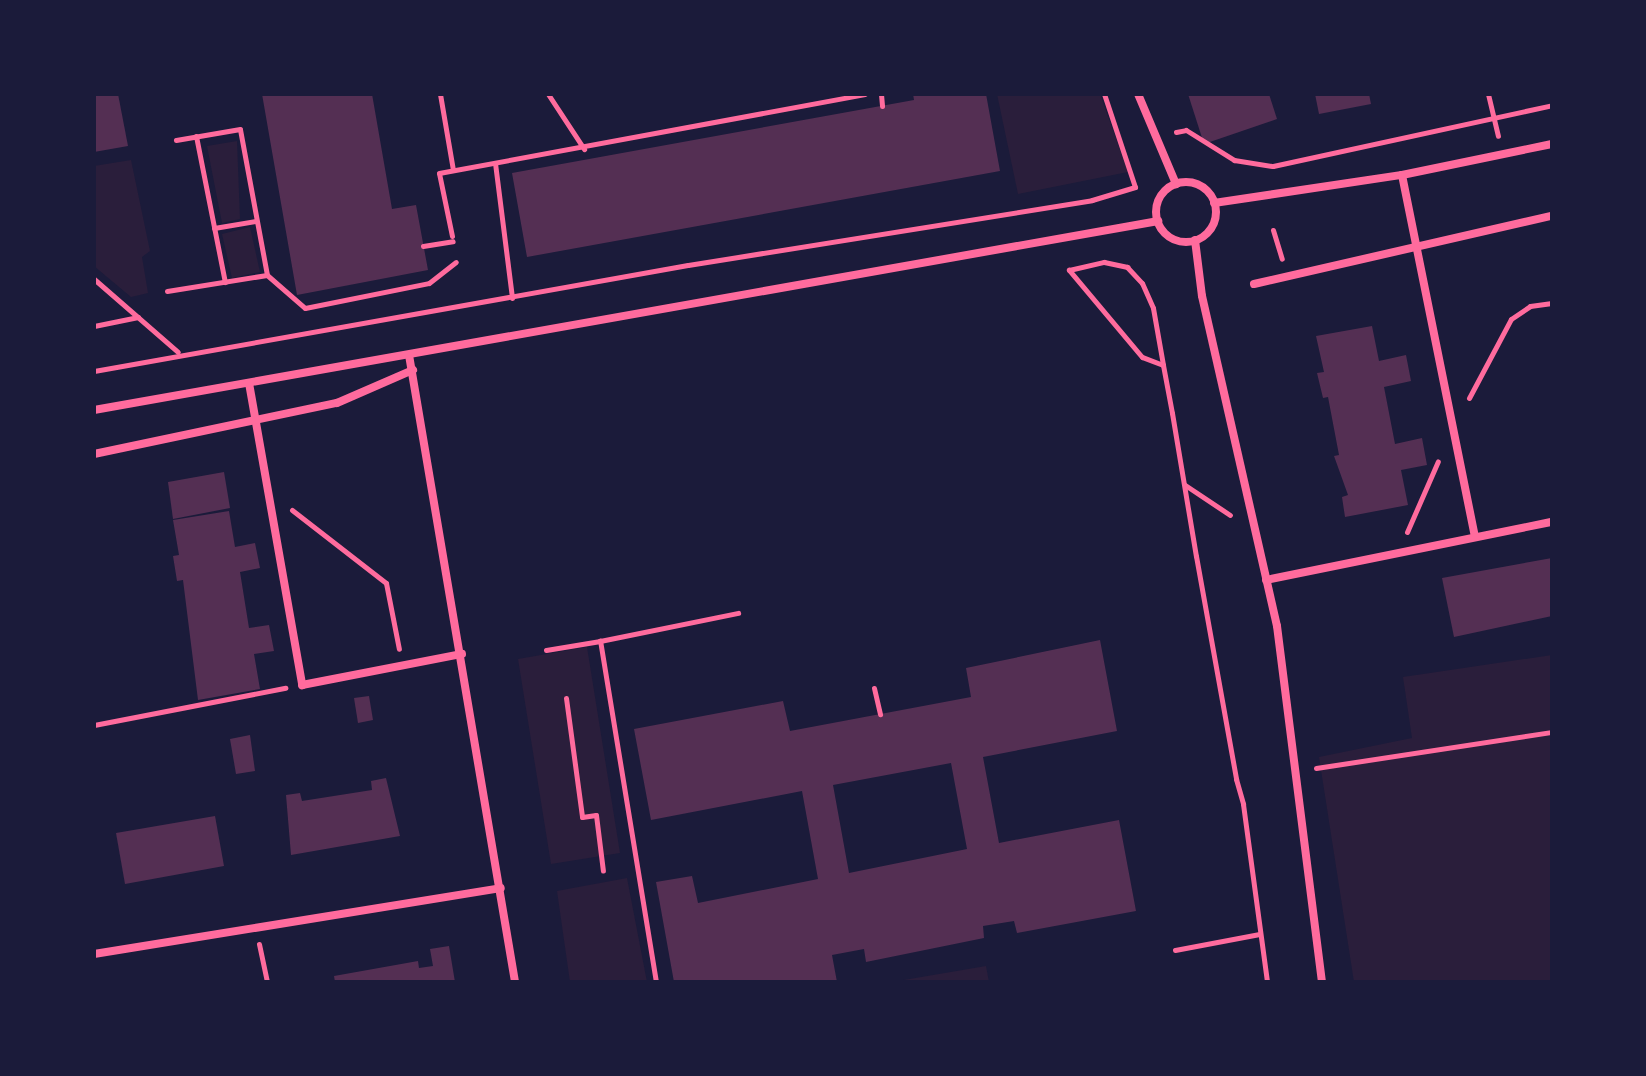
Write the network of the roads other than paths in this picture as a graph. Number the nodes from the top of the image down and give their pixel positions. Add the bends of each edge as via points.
1 (1138, 94) edge
2 (1552, 144) edge
3 (1402, 175) junction
4 (1176, 184) junction
5 (1214, 203) junction
6 (1552, 216) edge
7 (1158, 221) junction
8 (1195, 240) junction
9 (1416, 244) junction
10 (1254, 284) dead end
11 (409, 355) junction
12 (413, 370) junction
13 (249, 383) junction
14 (94, 410) edge
15 (255, 420) junction
16 (94, 454) edge
17 (1552, 522) edge
18 (1475, 536) junction
19 (1266, 580) junction
20 (462, 654) junction
21 (501, 888) junction
22 (94, 954) edge
23 (515, 982) edge
24 (1322, 982) edge

1 - 4 street
2 - 3 street
3 - 5 street
3 - 9 street
4 - 5 street via 1197,185
4 - 7 street via 1160,199
5 - 8 street via 1212,226
6 - 9 street
7 - 8 street via 1172,238
7 - 11 street
8 - 19 street via 1202,296
9 - 10 street
9 - 18 street
11 - 12 street
11 - 13 street
12 - 15 street via 337,403
12 - 20 street
13 - 14 street
13 - 15 street
15 - 16 street
15 - 20 street via 302,685
17 - 18 street
18 - 19 street
19 - 24 street via 1277,626
20 - 21 street
21 - 22 street
21 - 23 street

